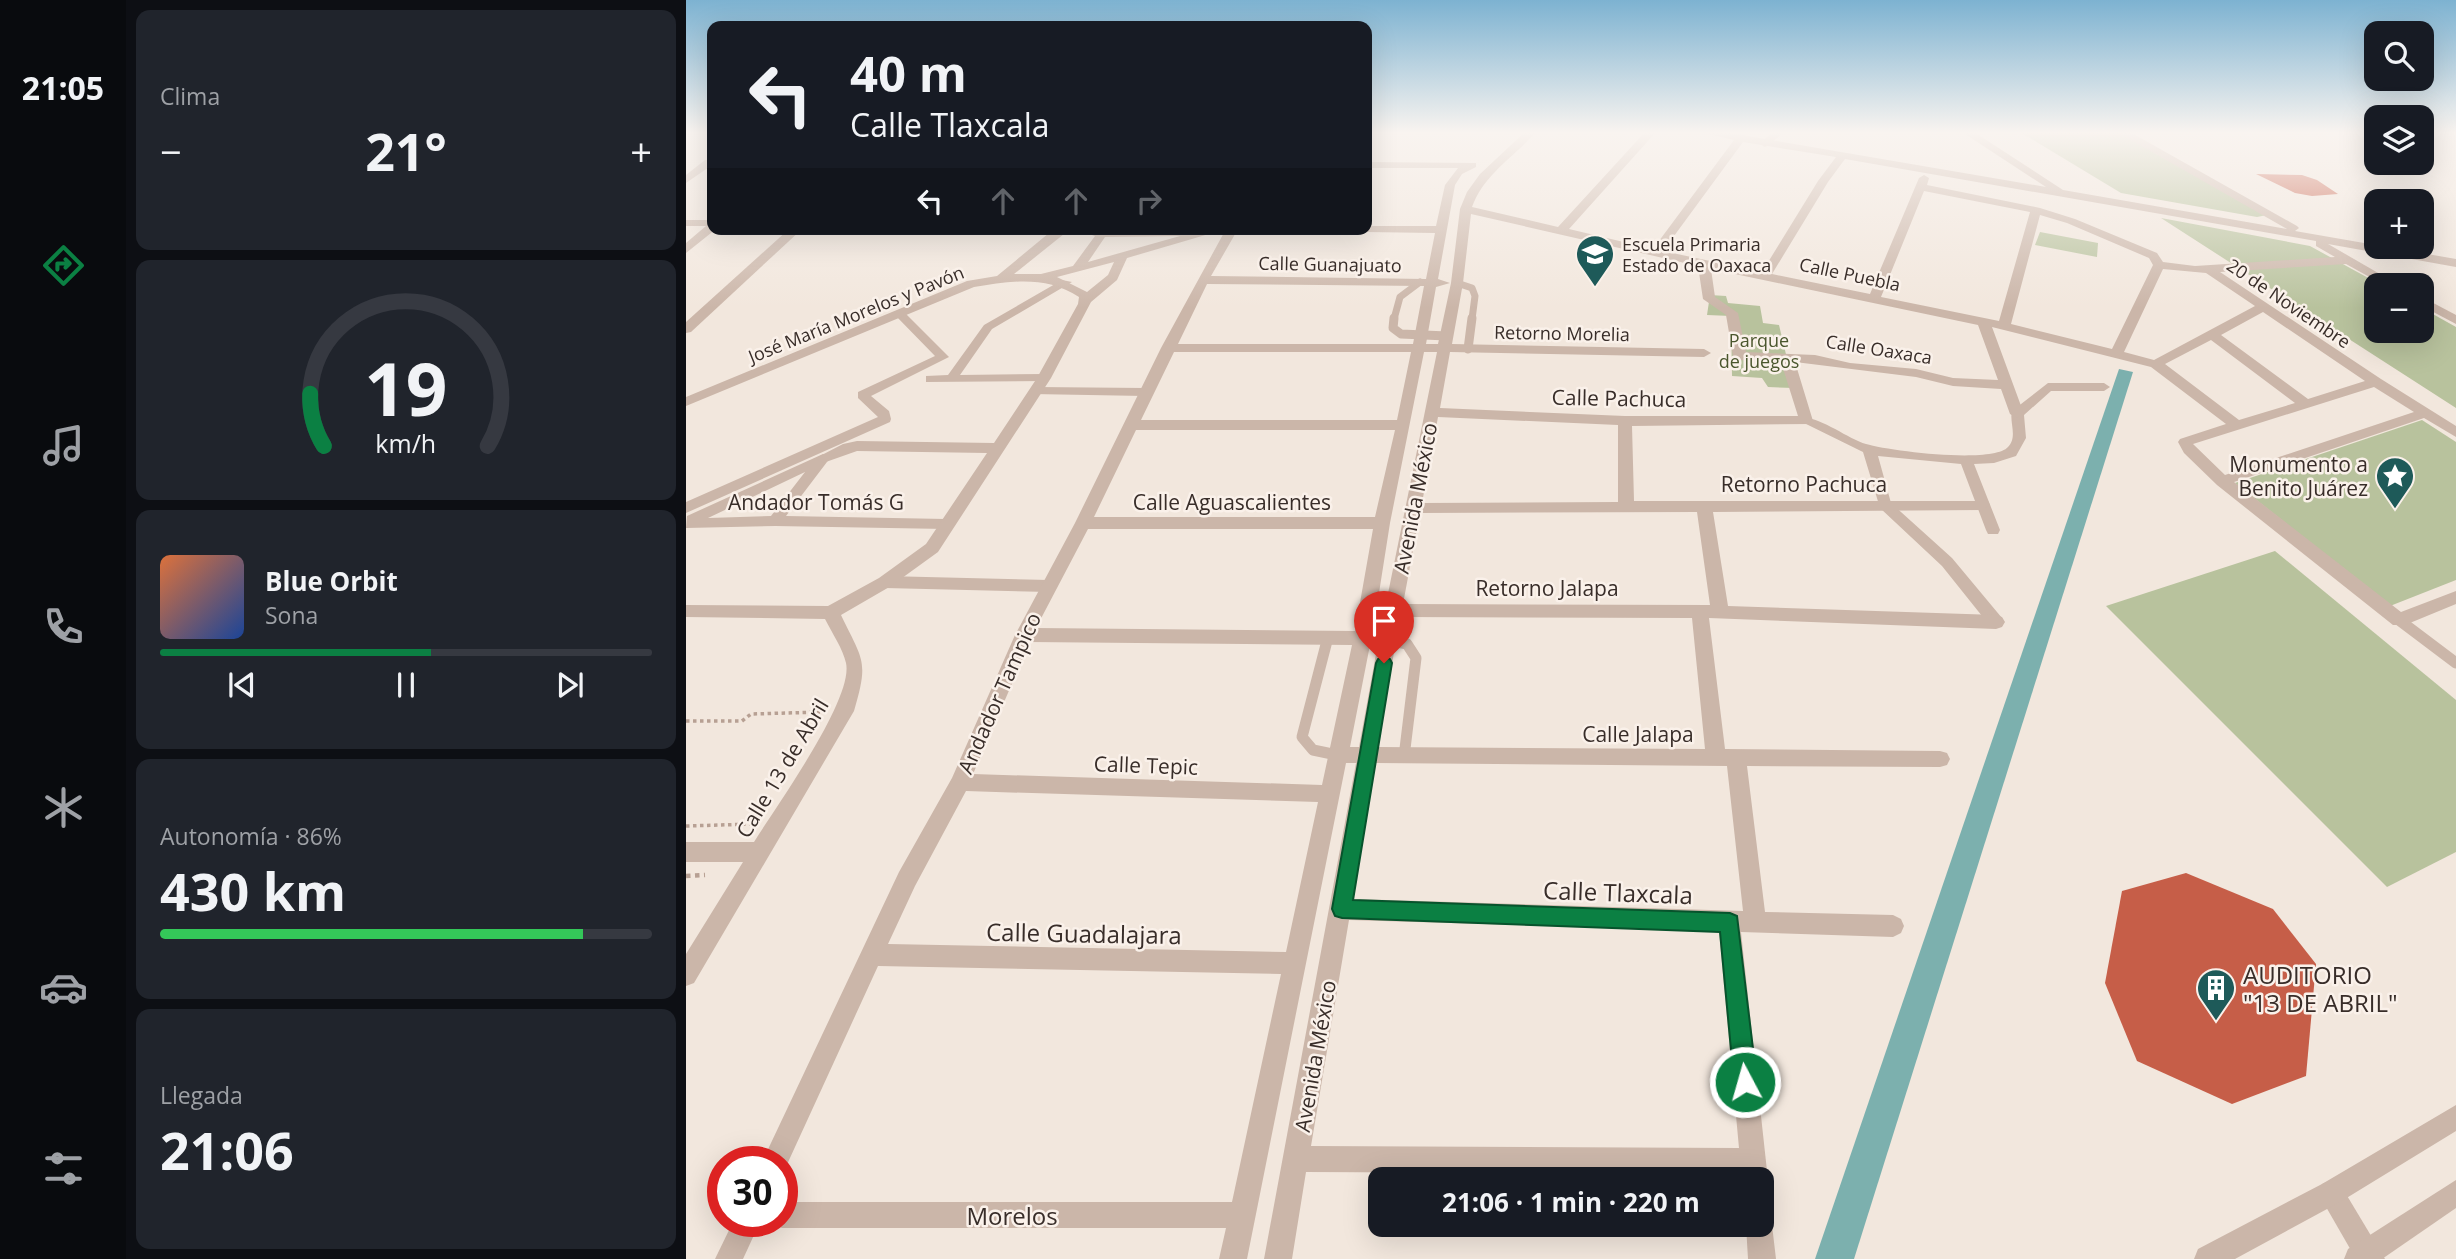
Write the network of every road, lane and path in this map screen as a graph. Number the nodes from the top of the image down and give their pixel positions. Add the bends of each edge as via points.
1 (1449, 191) edge
2 (1473, 191) edge
3 (1598, 191) edge
4 (1702, 191) edge
5 (1817, 191) edge
6 (1919, 191) edge
7 (1940, 191) edge
8 (2045, 191) edge
9 (2059, 191) edge
10 (2226, 191) edge
11 (2064, 194) junction
12 (1466, 209) junction
13 (2036, 210) junction
14 (686, 223) edge
15 (707, 225) edge
16 (1372, 229) edge
17 (707, 230) edge
18 (1442, 230) junction
19 (1561, 231) junction
20 (2303, 234) junction
21 (789, 235) edge
22 (1054, 235) edge
23 (1101, 235) edge
24 (1198, 235) edge
25 (1229, 235) edge
26 (2364, 241) edge
27 (2364, 243) edge
28 (686, 249) edge
29 (2434, 252) edge
30 (1656, 253) junction
31 (2456, 254) edge
32 (1122, 256) junction
33 (2434, 256) edge
34 (2348, 260) junction
35 (2456, 263) edge
36 (1704, 264) junction
37 (2161, 264) junction
38 (1077, 268) junction
39 (2208, 269) junction
40 (2371, 273) edge
41 (1766, 275) junction
42 (1045, 277) junction
43 (1000, 280) junction
44 (1203, 280) junction
45 (1066, 282) junction
46 (1426, 282) junction
47 (1458, 283) junction
48 (1874, 299) junction
49 (1084, 301) junction
50 (2263, 307) junction
51 (2434, 308) edge
52 (899, 313) junction
53 (2456, 320) edge
54 (1984, 322) junction
55 (2004, 326) junction
56 (686, 329) edge
57 (2212, 334) junction
58 (1420, 342) junction
59 (1445, 342) junction
60 (1168, 348) junction
61 (1468, 348) junction
62 (1704, 352) dead end
63 (1787, 358) junction
64 (2136, 359) junction
65 (930, 379) dead end
66 (951, 379) junction
67 (2376, 382) junction
68 (1040, 384) junction
69 (2008, 385) junction
70 (2104, 387) dead end
71 (1145, 392) junction
72 (686, 402) edge
73 (2306, 404) junction
74 (1431, 412) junction
75 (2425, 413) junction
76 (2017, 414) junction
77 (1625, 421) junction
78 (1806, 421) junction
79 (1132, 425) junction
80 (1404, 425) junction
81 (2236, 425) junction
82 (2456, 432) edge
83 (999, 448) junction
84 (1869, 449) junction
85 (823, 458) junction
86 (1965, 458) junction
87 (2222, 481) junction
88 (1626, 505) junction
89 (1885, 505) junction
90 (1982, 505) junction
91 (1704, 506) junction
92 (686, 508) edge
93 (1413, 508) junction
94 (775, 521) junction
95 (686, 522) edge
96 (1083, 523) junction
97 (1381, 523) junction
98 (946, 524) junction
99 (1993, 530) dead end
100 (885, 582) junction
101 (1049, 586) junction
102 (2456, 597) edge
103 (1393, 610) junction
104 (686, 611) edge
105 (1700, 612) junction
106 (1720, 612) junction
107 (831, 613) junction
108 (2399, 620) junction
109 (1996, 622) joint
110 (1024, 635) junction
111 (1328, 636) junction
112 (1363, 636) junction
113 (1388, 640) junction
114 (2456, 663) edge
115 (845, 711) junction
116 (686, 721) edge
117 (1337, 755) junction
118 (1368, 756) junction
119 (1404, 757) junction
120 (1726, 757) junction
121 (1940, 759) dead end
122 (960, 782) junction
123 (1329, 794) junction
124 (757, 823) dead end
125 (686, 826) edge
126 (686, 852) edge
127 (758, 852) junction
128 (1342, 909) junction
129 (1730, 923) junction
130 (1755, 923) junction
131 (1893, 926) dead end
132 (873, 955) junction
133 (1293, 963) junction
134 (686, 975) edge
135 (2456, 1117) edge
136 (783, 1146) edge
137 (1296, 1159) junction
138 (1629, 1167) edge
139 (1754, 1167) edge
140 (2456, 1193) edge
141 (2331, 1194) junction
142 (798, 1215) edge
143 (1242, 1216) junction
144 (740, 1237) edge
145 (1760, 1237) edge
146 (2366, 1257) edge
147 (729, 1259) edge
148 (1233, 1259) edge
149 (1278, 1259) edge
150 (1762, 1259) edge
151 (2208, 1259) edge

1 - 18 street, Avenida México
2 - 12 street, Avenida México
3 - 19 street
4 - 30 street
5 - 41 street
6 - 48 street
7 - 13 street
8 - 11 street
9 - 11 street
10 - 20 street
11 - 20 street
12 - 19 street, Calle Puebla
12 - 47 street, Avenida México
13 - 37 street via 2071,221
13 - 55 street
14 - 15 street
16 - 18 street
17 - 28 street
18 - 46 street, Avenida México
19 - 30 street, Calle Puebla
20 - 26 street
20 - 27 street
20 - 34 street
21 - 56 street
22 - 43 street
23 - 38 street
24 - 32 street
25 - 44 street, Andador Tampico
29 - 31 street
30 - 36 street, Calle Puebla
32 - 38 street
32 - 49 street via 1113,277
33 - 35 street
34 - 39 street
34 - 40 street
36 - 41 street, Calle Puebla
36 - 63 street, Calle Oaxaca via 1707,295 1712,303 1732,313 1739,354
37 - 39 street
37 - 64 street
38 - 42 street
39 - 50 street, 20 de Noviembre
41 - 48 street, Calle Puebla
42 - 43 street, José María Morelos y Pavón
42 - 45 street, José María Morelos y Pavón
43 - 52 street, José María Morelos y Pavón via 955,289
44 - 46 street, Calle Guanajuato
44 - 60 street, Andador Tampico
45 - 49 street via 1085,296
45 - 66 street via 988,327
46 - 47 street, Calle Guanajuato
46 - 58 street, Avenida México
46 - 58 lane via 1396,301 1392,328
47 - 59 street, Avenida México
47 - 61 lane via 1472,288 1475,296
48 - 54 street, Calle Puebla
49 - 68 street
50 - 57 street
50 - 67 street, 20 de Noviembre
51 - 53 street
52 - 72 street, José María Morelos y Pavón
52 - 92 street via 943,357 862,395 885,419
54 - 55 street, Calle Puebla
54 - 69 street
55 - 64 street, Calle Puebla
57 - 64 street
57 - 73 street
58 - 59 street, Retorno Morelia
58 - 60 street
58 - 80 street, Avenida México
59 - 61 street, Retorno Morelia
59 - 74 street, Avenida México
60 - 71 street, Andador Tampico
61 - 62 street, Retorno Morelia
63 - 69 street, Calle Oaxaca via 1916,373 1953,382
63 - 78 street
64 - 81 street
65 - 66 street
66 - 68 street
67 - 73 street
67 - 75 street, 20 de Noviembre
68 - 71 street
68 - 83 street
69 - 76 street
70 - 76 street via 2048,387
71 - 79 street, Andador Tampico
73 - 81 street
74 - 77 street, Calle Pachuca
74 - 93 street, Avenida México
75 - 82 street, 20 de Noviembre
75 - 87 street
76 - 86 street via 2022,433 2006,456
77 - 78 street, Calle Pachuca
77 - 88 street
78 - 84 street
79 - 80 street
79 - 96 street, Andador Tampico
80 - 97 street, Avenida México
81 - 87 street via 2185,442
83 - 85 street via 857,446
83 - 98 street
84 - 86 street
84 - 89 street
85 - 94 street
85 - 95 street
86 - 90 street
87 - 108 street
88 - 91 street, Retorno Pachuca
88 - 93 street, Retorno Pachuca
89 - 90 street, Retorno Pachuca
89 - 91 street, Retorno Pachuca
89 - 109 street via 1947,562
90 - 99 street
91 - 106 street
93 - 103 street, Avenida México
94 - 95 street, Andador Tomás G
94 - 98 street, Andador Tomás G
96 - 97 street, Calle Aguascalientes
96 - 101 street, Andador Tampico
97 - 112 street, Avenida México
98 - 100 street via 932,548
100 - 101 street
100 - 107 street
101 - 110 street, Andador Tampico
102 - 108 street
103 - 105 street, Retorno Jalapa
103 - 113 street, Avenida México
104 - 107 street
105 - 106 street, Retorno Jalapa
105 - 120 street
106 - 109 street, Retorno Jalapa
107 - 115 street, Calle 13 de Abril via 855,663
108 - 114 lane
110 - 111 street
110 - 122 street, Andador Tampico
111 - 112 street
111 - 117 lane via 1302,737 1312,750
112 - 113 street
112 - 117 street, Avenida México
113 - 118 street, Avenida México
113 - 119 lane via 1407,645 1416,658
115 - 116 path via 751,714 742,721
115 - 127 street, Calle 13 de Abril
117 - 118 street, Calle Jalapa
117 - 123 street, Avenida México
118 - 119 street, Calle Jalapa
118 - 128 street, Avenida México
119 - 120 street, Calle Jalapa
120 - 121 street, Calle Jalapa
120 - 130 street
122 - 123 street, Calle Tepic
122 - 132 street, Andador Tampico via 907,879
123 - 133 street, Avenida México
124 - 125 path
126 - 127 street
127 - 134 street, Calle 13 de Abril
128 - 129 street, Calle Tlaxcala
128 - 137 street, Avenida México
129 - 130 street, Calle Tlaxcala
129 - 139 street
130 - 131 street, Calle Tlaxcala
132 - 133 street, Calle Guadalajara
132 - 136 street, Andador Tampico
133 - 143 street, Avenida México
135 - 141 street
137 - 138 street
137 - 149 street, Avenida México
140 - 146 street
141 - 146 street
141 - 151 street
142 - 143 street, Morelos
143 - 148 street, Avenida México
144 - 147 street
145 - 150 street

